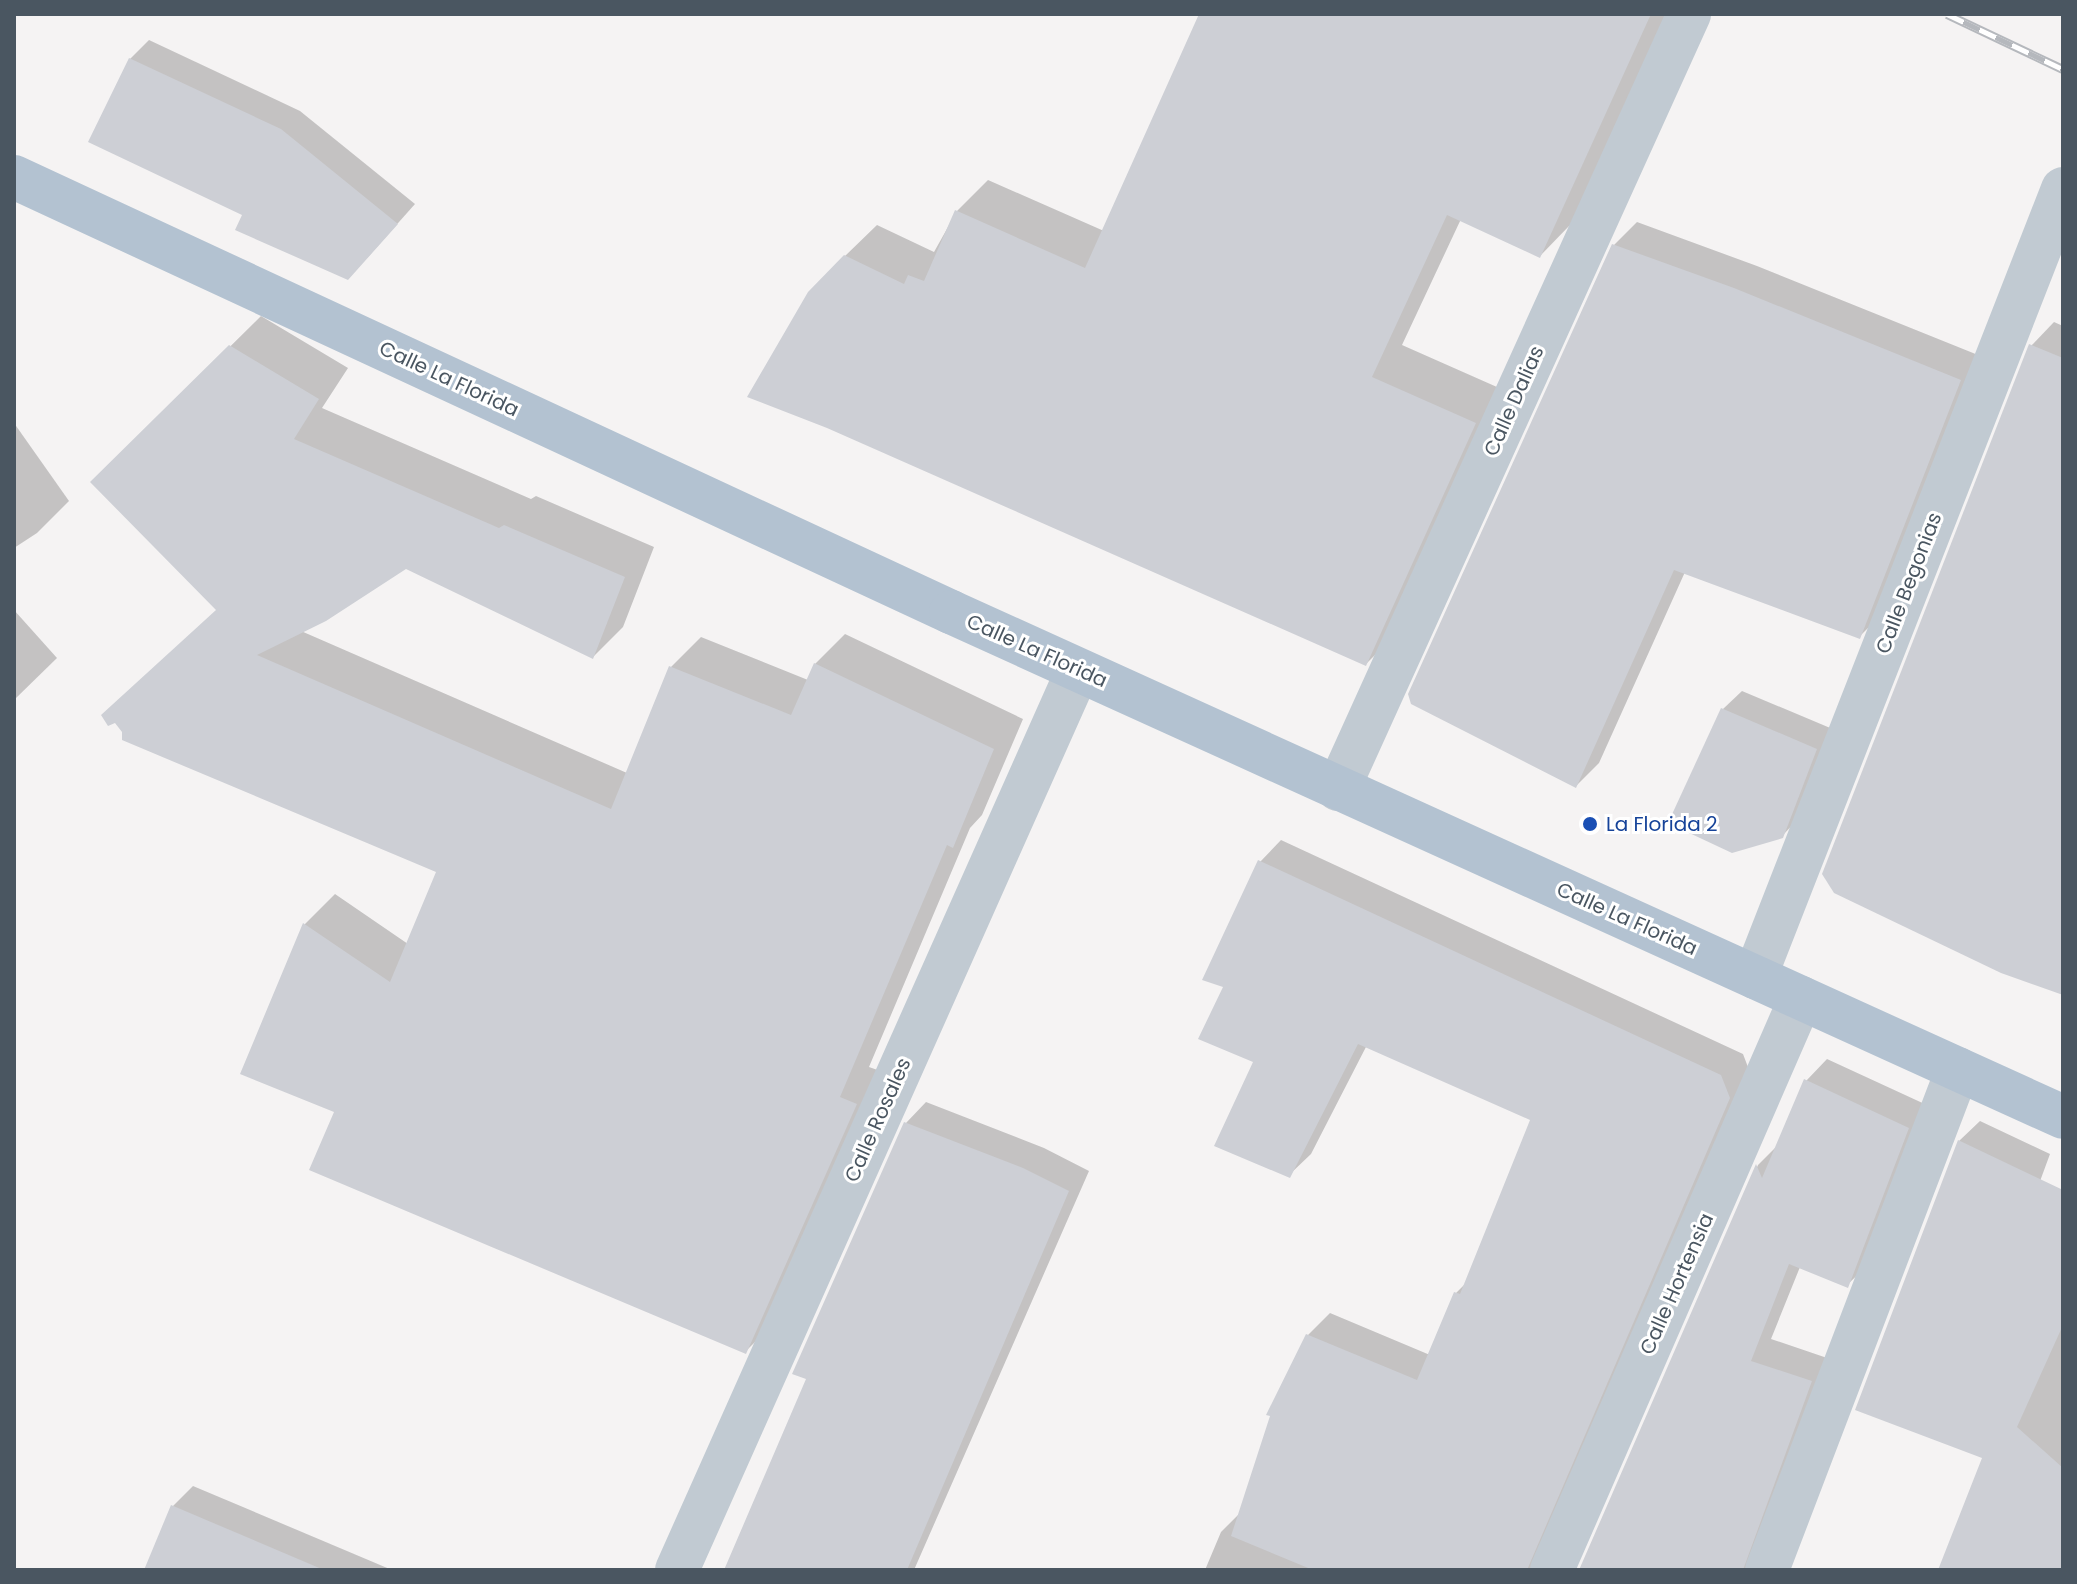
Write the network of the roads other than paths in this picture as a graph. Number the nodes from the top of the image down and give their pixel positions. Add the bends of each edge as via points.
1 (1689, 14) edge
2 (14, 177) edge
3 (2063, 189) edge
4 (1078, 670) junction
5 (1338, 789) junction
6 (1755, 977) junction
7 (1801, 998) junction
8 (1958, 1069) junction
9 (2063, 1117) edge
10 (677, 1570) edge
11 (1552, 1570) edge
12 (1767, 1570) edge

1 - 5 street, Calle Dalias
2 - 4 main road, Calle La Florida
3 - 6 street, Calle Begonias
4 - 5 main road, Calle La Florida
4 - 10 street, Calle Rosales
5 - 6 main road, Calle La Florida
6 - 7 main road, Calle La Florida
7 - 8 main road, Calle La Florida
7 - 11 street, Calle Hortensia
8 - 9 main road, Calle La Florida
8 - 12 street

